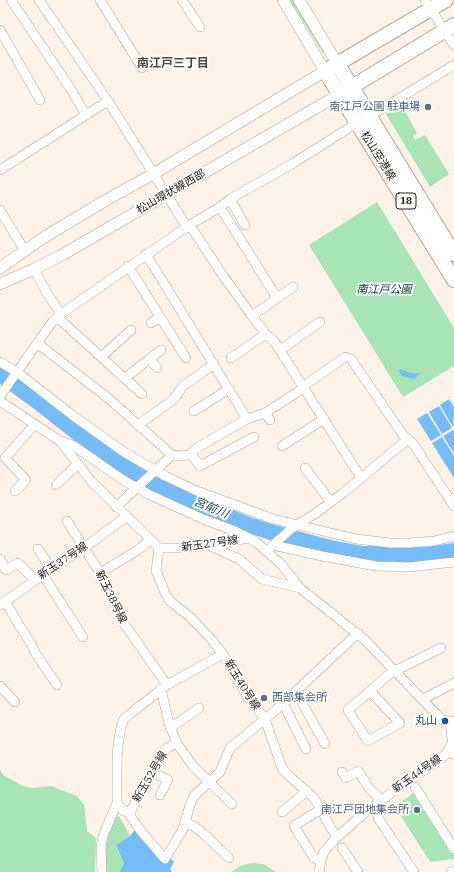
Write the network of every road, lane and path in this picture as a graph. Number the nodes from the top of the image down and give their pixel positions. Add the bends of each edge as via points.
1 (11, 0) edge
2 (39, 0) edge
3 (100, 0) edge
4 (182, 0) edge
5 (283, 0) edge
6 (299, 0) edge
7 (446, 0) edge
8 (427, 4) edge
9 (200, 27) dead end
10 (449, 28) edge
11 (0, 30) edge
12 (454, 45) edge
13 (338, 63) junction
14 (454, 66) edge
15 (142, 68) dead end
16 (326, 71) junction
17 (346, 91) junction
18 (40, 100) dead end
19 (108, 101) junction
20 (86, 115) junction
21 (363, 120) junction
22 (0, 170) edge
23 (153, 174) junction
24 (166, 194) junction
25 (230, 199) junction
26 (220, 207) junction
27 (0, 210) edge
28 (245, 225) dead end
29 (188, 226) junction
30 (25, 251) junction
31 (146, 254) junction
32 (454, 254) edge
33 (128, 266) junction
34 (0, 268) edge
35 (34, 269) junction
36 (454, 280) edge
37 (0, 284) edge
38 (293, 287) dead end
39 (277, 298) junction
40 (59, 316) junction
41 (252, 316) junction
42 (160, 317) junction
43 (320, 322) dead end
44 (151, 323) dead end
45 (131, 330) dead end
46 (266, 334) junction
47 (37, 343) junction
48 (161, 350) dead end
49 (280, 350) junction
50 (101, 357) junction
51 (186, 358) dead end
52 (231, 358) dead end
53 (150, 359) junction
54 (0, 362) edge
55 (214, 364) junction
56 (157, 368) dead end
57 (16, 374) junction
58 (125, 378) junction
59 (303, 387) junction
60 (229, 389) junction
61 (2, 393) edge
62 (142, 394) dead end
63 (0, 401) edge
64 (194, 411) dead end
65 (247, 419) junction
66 (324, 419) junction
67 (35, 424) junction
68 (138, 425) junction
69 (254, 437) dead end
70 (408, 439) junction
71 (60, 441) junction
72 (282, 446) dead end
73 (172, 454) junction
74 (191, 454) junction
75 (78, 464) junction
76 (305, 468) dead end
77 (154, 472) junction
78 (361, 478) junction
79 (56, 485) dead end
80 (138, 487) junction
81 (15, 491) dead end
82 (331, 502) junction
83 (454, 506) edge
84 (116, 507) junction
85 (126, 517) junction
86 (67, 521) dead end
87 (294, 527) junction
88 (454, 536) edge
89 (249, 538) junction
90 (150, 540) junction
91 (208, 545) junction
92 (85, 548) junction
93 (159, 548) junction
94 (270, 548) junction
95 (38, 550) dead end
96 (0, 559) edge
97 (454, 562) edge
98 (51, 569) junction
99 (100, 573) junction
100 (39, 577) junction
101 (300, 588) junction
102 (3, 603) edge
103 (358, 633) junction
104 (83, 637) dead end
105 (441, 648) dead end
106 (223, 654) junction
107 (394, 670) junction
108 (454, 683) edge
109 (57, 685) dead end
110 (0, 686) edge
111 (164, 687) junction
112 (370, 691) junction
113 (296, 692) junction
114 (423, 699) junction
115 (15, 702) dead end
116 (283, 703) junction
117 (199, 708) dead end
118 (264, 719) junction
119 (452, 722) edge
120 (170, 728) junction
121 (177, 743) junction
122 (325, 744) dead end
123 (453, 744) edge
124 (306, 749) dead end
125 (454, 755) edge
126 (152, 772) junction
127 (342, 772) dead end
128 (209, 782) junction
129 (415, 788) dead end
130 (307, 791) junction
131 (160, 795) dead end
132 (381, 800) junction
133 (117, 803) junction
134 (232, 804) dead end
135 (321, 808) junction
136 (130, 812) junction
137 (282, 812) dead end
138 (378, 818) dead end
139 (185, 822) junction
140 (337, 837) junction
141 (342, 848) dead end
142 (454, 849) edge
143 (229, 858) dead end
144 (320, 860) junction
145 (102, 872) edge
146 (319, 872) edge
147 (358, 872) edge
148 (414, 872) edge

1 - 20 street
2 - 19 street
3 - 15 street
4 - 9 street
5 - 16 street
6 - 13 street
7 - 8 main road
8 - 10 street
8 - 13 main road
10 - 12 street
10 - 17 main road
11 - 18 street
13 - 16 main road
13 - 17 main road, 松山空港線 / 18
14 - 21 street
16 - 17 main road, 松山空港線 / 18
16 - 23 street
17 - 21 main road, 松山空港線 / 18
17 - 24 street, 松山環状線西部
19 - 20 street
19 - 23 street
20 - 22 street
21 - 25 street
21 - 32 main road, 松山空港線 / 18
21 - 36 main road, 松山空港線 / 18
23 - 24 street
23 - 30 street via 46,236
24 - 29 street
24 - 35 street, 松山環状線西部
25 - 26 street
25 - 28 street
26 - 29 street
26 - 39 street
27 - 30 street
29 - 31 street
29 - 41 street
30 - 34 street
31 - 33 street
31 - 55 street
33 - 40 street
33 - 42 street
35 - 37 street, 松山環状線西部
35 - 40 street
38 - 39 street
39 - 41 street
40 - 47 street
40 - 50 street
41 - 46 street
42 - 44 street
42 - 51 street
43 - 49 street
45 - 50 street
46 - 49 street
46 - 52 street
47 - 57 street
47 - 68 street via 87,381
48 - 53 street
49 - 59 street
50 - 58 street
53 - 56 street
53 - 58 street
54 - 57 street
55 - 60 street
55 - 68 street via 182,386 174,399
57 - 61 street
57 - 77 street
58 - 62 street
59 - 65 street via 268,416
59 - 66 street
59 - 70 street via 345,357 351,359
60 - 64 street
60 - 65 street
63 - 67 street
65 - 74 street via 195,449
66 - 72 street
66 - 78 street
67 - 71 street
67 - 81 street via 5,458 26,480
68 - 73 street
69 - 74 street via 238,440 200,466
70 - 78 street
70 - 83 street
71 - 75 street
71 - 80 street via 74,446 110,472
73 - 74 street
73 - 77 street
75 - 79 street
75 - 84 street
76 - 82 street
77 - 80 street
77 - 87 street
78 - 82 street
80 - 84 street
80 - 89 street via 174,507
82 - 87 street
84 - 85 street
85 - 90 street
85 - 92 street, 新玉37号線
86 - 92 street, 新玉38号線
87 - 88 street via 390,543 424,542
87 - 94 street
89 - 91 street, 新玉27号線
89 - 94 street, 新玉27号線
90 - 93 street
90 - 99 street
91 - 93 street, 新玉27号線
91 - 101 street via 239,559 262,579
92 - 98 street, 新玉37号線
92 - 99 street, 新玉38号線
93 - 106 street, 新玉40号線 via 156,571 166,595 196,622
94 - 97 street via 376,566 409,567
94 - 101 street, 新玉27号線
95 - 98 street
96 - 100 street via 6,570 18,563
98 - 100 street, 新玉37号線
99 - 111 street, 新玉38号線 via 121,620
100 - 102 street, 新玉37号線
100 - 104 street
101 - 103 street, 新玉27号線
102 - 109 street
103 - 107 street, 新玉27号線
103 - 113 street, 新玉40号線
105 - 107 street
106 - 111 street
106 - 118 street, 新玉40号線 via 247,696
107 - 112 street
107 - 114 street, 新玉27号線
108 - 114 street
110 - 115 street
111 - 120 street
111 - 133 street via 131,713 121,727 117,762
112 - 112 street via 348,710 368,741 400,723
113 - 116 street, 新玉40号線
113 - 122 street
114 - 119 street, 新玉27号線 via 441,719
116 - 118 street, 新玉40号線
116 - 124 street
117 - 120 street
118 - 128 street, 新玉52号線 via 230,748 220,772
118 - 130 street via 282,768
119 - 123 street
120 - 121 street
121 - 126 street, 新玉52号線 via 163,752
121 - 128 street via 193,766
123 - 125 street
123 - 132 street, 新玉44号線 via 445,755
126 - 131 street via 168,780
126 - 136 street, 新玉52号線
127 - 132 street via 346,778 358,771
128 - 134 street
128 - 139 street, 新玉52号線 via 194,796
129 - 142 street
130 - 135 street
130 - 137 street
132 - 140 street, 新玉44号線
133 - 136 street via 124,811
133 - 145 street via 103,836
135 - 140 street
135 - 144 street via 294,826 314,858
136 - 139 street, 新玉52号線 via 140,830 164,859
138 - 148 street
139 - 143 street via 204,834
140 - 144 street, 新玉44号線 via 328,845
141 - 147 street
144 - 146 street, 新玉44号線

